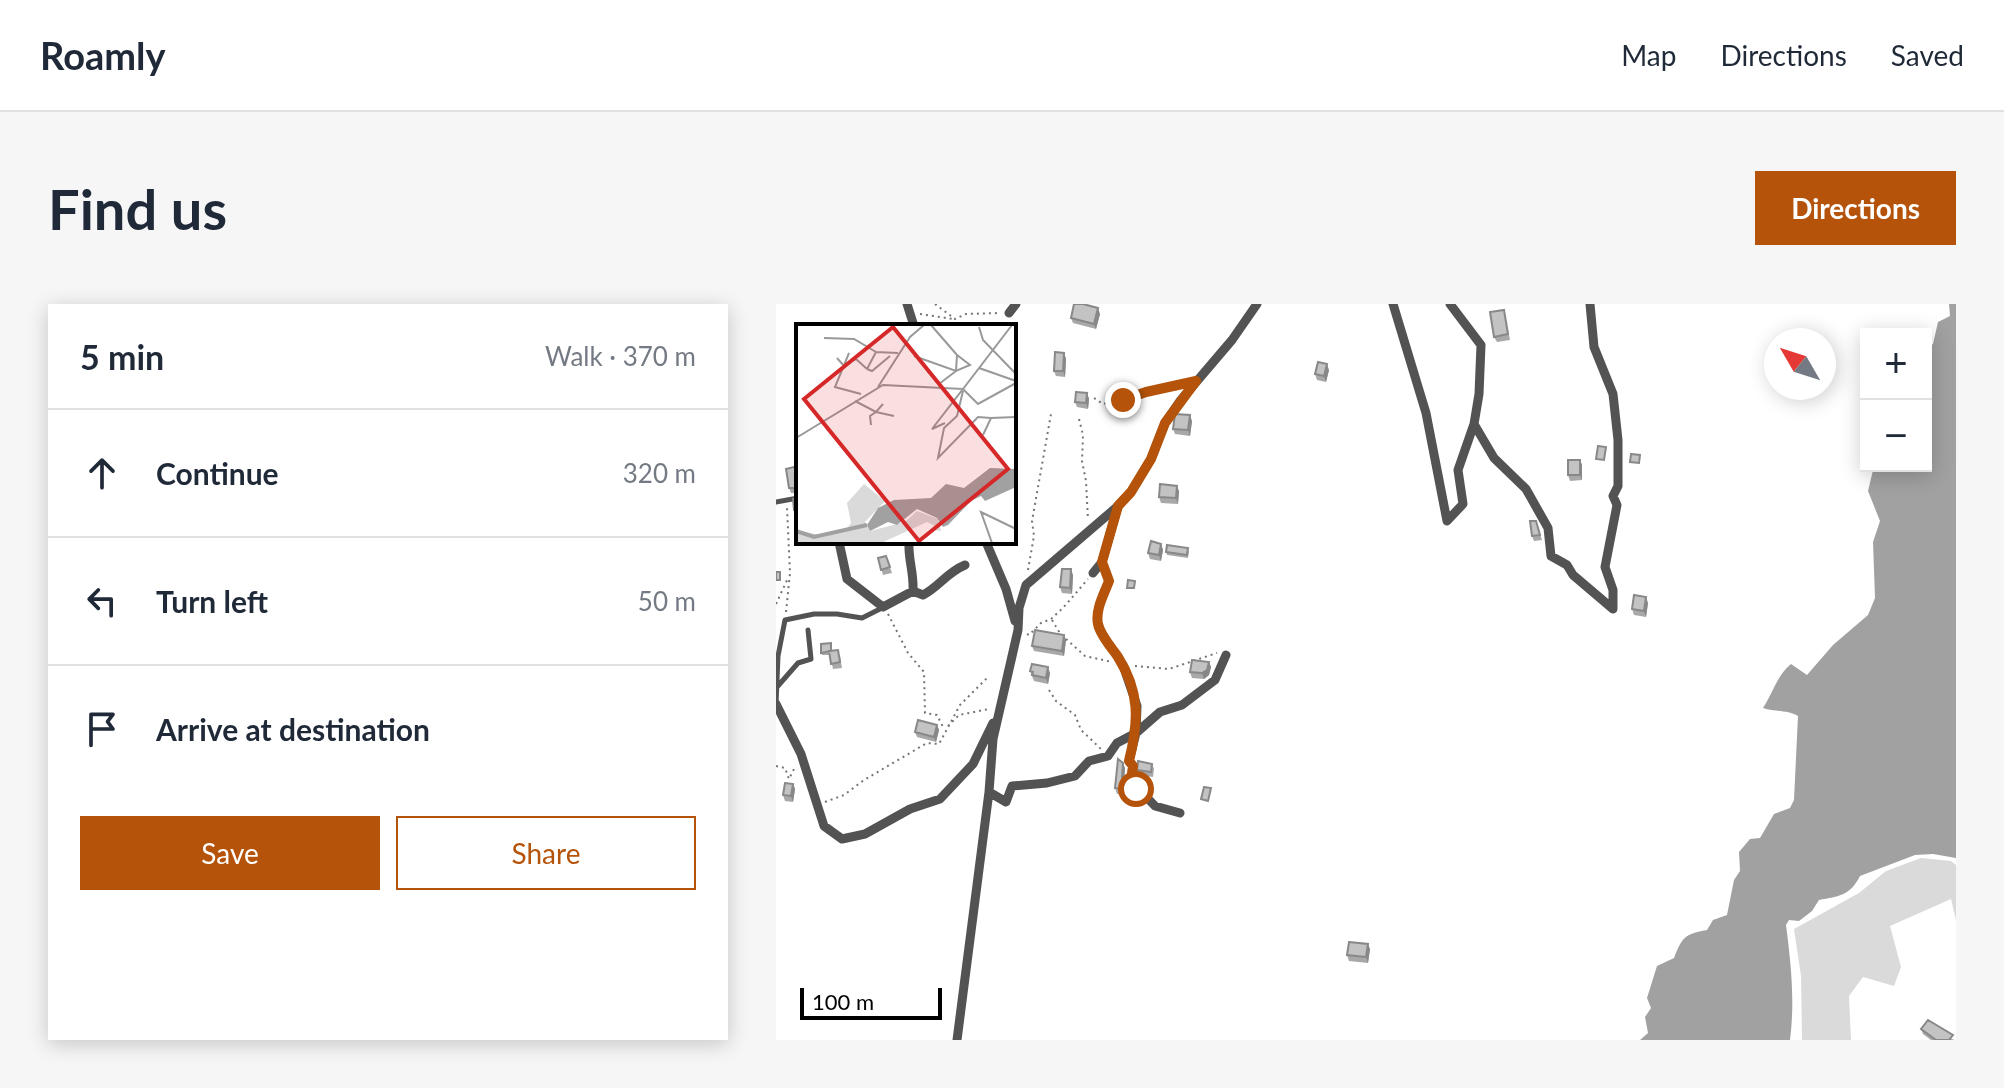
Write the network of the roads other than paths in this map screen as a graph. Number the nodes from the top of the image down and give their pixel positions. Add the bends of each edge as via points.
1 (1016, 304) edge
2 (1393, 304) edge
3 (1450, 304) edge
4 (1590, 304) edge
5 (1253, 307) edge
6 (1009, 313) road end
7 (1474, 424) junction
8 (796, 499) edge
9 (776, 502) edge
10 (1118, 506) junction
11 (839, 544) edge
12 (909, 544) edge
13 (987, 544) edge
14 (965, 565) dead end
15 (1093, 573) road end
16 (913, 591) junction
17 (883, 607) junction
18 (808, 630) dead end
19 (1018, 630) junction
20 (1226, 655) road end
21 (1123, 665) road end
22 (777, 688) edge
23 (776, 705) edge
24 (1002, 706) junction
25 (1136, 733) junction
26 (989, 792) junction
27 (1180, 813) dead end
28 (957, 1040) edge

1 - 6 street
2 - 7 street via 1426,413 1447,521 1463,504 1458,470
3 - 7 street via 1481,345
4 - 7 street via 1594,347 1613,394 1618,440 1618,486 1613,496 1617,505 1605,567 1613,609 1551,556 1548,528 1526,489 1494,458
5 - 10 street via 1165,423 1151,459
8 - 9 lane
10 - 15 street via 1102,562
10 - 19 street via 1026,585
11 - 17 street via 847,579
12 - 16 street
13 - 19 street
14 - 16 street via 923,595
16 - 17 street
17 - 22 lane via 862,618 814,614 785,620
18 - 22 lane via 811,659 798,663
19 - 24 street
20 - 25 street via 1215,680 1182,705 1160,712
21 - 25 street via 1137,706
22 - 23 lane
23 - 24 street via 801,754 824,826 842,839 865,834 940,799 973,764
24 - 26 street
25 - 26 street via 1117,743 1108,756 1089,761 1075,776 1012,786 1006,802
25 - 27 street via 1129,761 1131,781 1155,806
26 - 28 street

